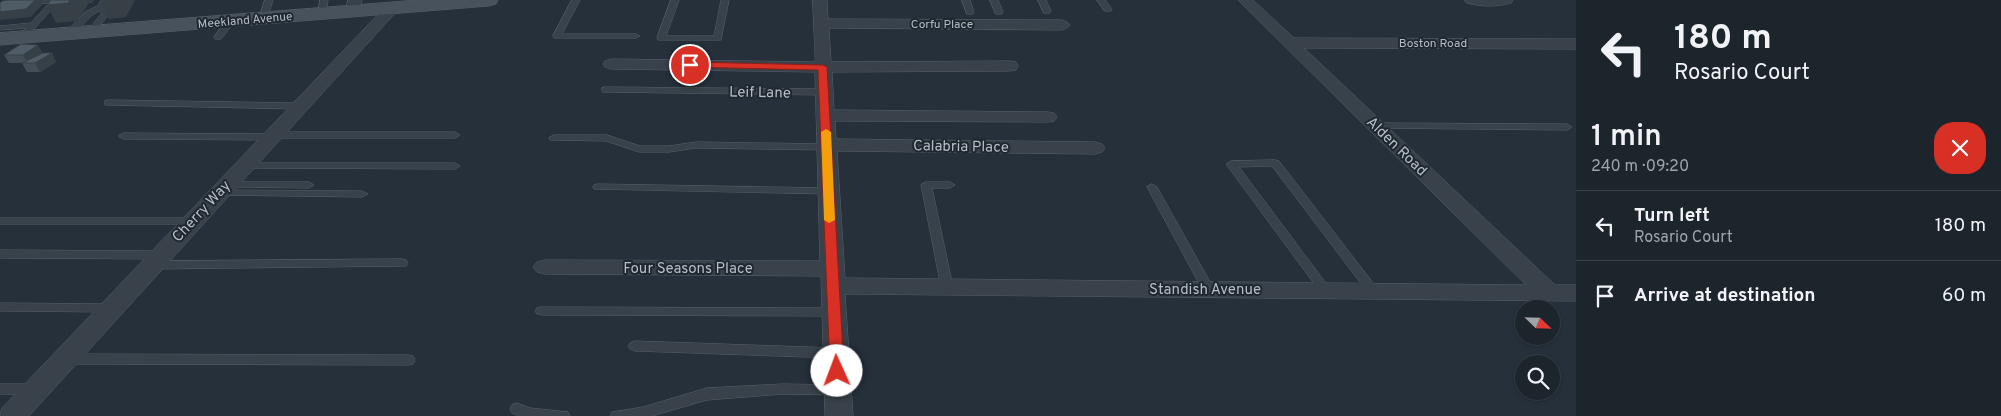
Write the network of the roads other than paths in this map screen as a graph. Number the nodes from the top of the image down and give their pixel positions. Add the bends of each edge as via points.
1 (6, 0) edge
2 (55, 0) edge
3 (106, 0) edge
4 (269, 0) edge
5 (489, 0) edge
6 (576, 0) edge
7 (675, 0) edge
8 (724, 0) edge
9 (820, 0) edge
10 (966, 0) edge
11 (994, 0) edge
12 (1042, 0) edge
13 (1101, 0) edge
14 (1245, 0) edge
15 (1472, 0) edge
16 (1506, 0) edge
17 (465, 1) edge
18 (0, 6) edge
19 (354, 6) edge
20 (323, 7) edge
21 (100, 8) junction
22 (392, 8) junction
23 (1047, 10) dead end
24 (1108, 10) dead end
25 (970, 12) dead end
26 (999, 12) dead end
27 (263, 19) junction
28 (231, 22) junction
29 (821, 23) junction
30 (1062, 25) dead end
31 (0, 28) edge
32 (26, 32) junction
33 (90, 32) junction
34 (69, 34) junction
35 (636, 36) dead end
36 (218, 37) dead end
37 (0, 39) edge
38 (1290, 43) junction
39 (1576, 44) edge
40 (611, 64) dead end
41 (1010, 66) dead end
42 (823, 67) junction
43 (605, 90) dead end
44 (824, 92) junction
45 (108, 103) dead end
46 (299, 106) junction
47 (826, 115) junction
48 (1048, 117) dead end
49 (1376, 126) junction
50 (1567, 127) dead end
51 (455, 135) dead end
52 (123, 136) dead end
53 (271, 136) junction
54 (554, 138) dead end
55 (827, 146) junction
56 (1095, 148) dead end
57 (243, 166) junction
58 (456, 166) dead end
59 (309, 185) dead end
60 (950, 185) dead end
61 (1152, 187) dead end
62 (598, 188) dead end
63 (222, 189) junction
64 (828, 191) junction
65 (362, 194) dead end
66 (0, 220) edge
67 (192, 221) junction
68 (0, 254) edge
69 (156, 260) junction
70 (402, 263) dead end
71 (545, 267) dead end
72 (832, 278) junction
73 (947, 287) junction
74 (1208, 289) junction
75 (1325, 290) junction
76 (1373, 291) junction
77 (1550, 293) junction
78 (1576, 293) edge
79 (0, 307) edge
80 (112, 308) junction
81 (542, 311) dead end
82 (834, 312) junction
83 (635, 346) dead end
84 (836, 353) junction
85 (66, 359) junction
86 (408, 360) dead end
87 (0, 389) edge
88 (38, 389) junction
89 (838, 390) junction
90 (516, 409) dead end
91 (12, 416) edge
92 (563, 416) edge
93 (617, 416) edge
94 (839, 416) edge

1 - 18 lane
2 - 18 lane
2 - 32 lane
3 - 21 lane
4 - 27 lane
5 - 17 main road, Meekland Avenue
6 - 35 lane via 557,36
7 - 8 lane via 661,38 718,38
9 - 29 street
10 - 25 lane
11 - 26 lane
12 - 23 lane
13 - 24 lane
14 - 38 street, Alden Road
15 - 16 street
17 - 22 main road, Meekland Avenue
19 - 20 main road, Meekland Avenue
19 - 22 main road, Meekland Avenue
20 - 27 main road, Meekland Avenue
21 - 33 lane via 106,13
21 - 34 lane via 88,14
22 - 46 street, Cherry Way
27 - 28 main road, Meekland Avenue
28 - 33 main road, Meekland Avenue
28 - 36 lane
29 - 30 street, Corfu Place
29 - 42 street
31 - 32 lane
32 - 34 main road, Meekland Avenue
32 - 37 main road, Meekland Avenue
33 - 34 main road, Meekland Avenue
38 - 39 street, Boston Road
38 - 49 street, Alden Road
40 - 42 street
41 - 42 street
42 - 44 street
43 - 44 lane, Leif Lane
44 - 47 street
45 - 46 lane
46 - 53 street, Cherry Way
47 - 48 street, Calabria Place
47 - 55 street
49 - 50 lane
49 - 77 street, Alden Road
51 - 53 lane
52 - 53 lane
53 - 57 street, Cherry Way
54 - 55 lane via 607,138 639,149 696,145
55 - 56 street, Calabria Place
55 - 64 street
57 - 58 lane
57 - 63 street, Cherry Way
59 - 63 lane
60 - 73 lane via 926,185
61 - 74 lane
62 - 64 lane
63 - 65 lane
63 - 67 street, Cherry Way
64 - 72 street
66 - 67 lane
67 - 69 street, Cherry Way
68 - 69 lane
69 - 70 lane
69 - 80 street, Cherry Way
71 - 72 street, Four Seasons Place
72 - 73 street, Standish Avenue
72 - 82 street
73 - 74 street, Standish Avenue
74 - 75 street, Standish Avenue
75 - 76 street, Standish Avenue
75 - 76 lane via 1231,164 1275,164
76 - 77 street, Standish Avenue
77 - 78 street, Standish Avenue
79 - 80 lane
80 - 85 street, Cherry Way
81 - 82 lane
82 - 84 street
83 - 84 lane
84 - 89 street
85 - 86 lane
85 - 88 street, Cherry Way
87 - 88 lane
88 - 91 street, Cherry Way
89 - 93 lane via 783,389 707,394 643,413
89 - 94 street
90 - 92 lane via 529,414

